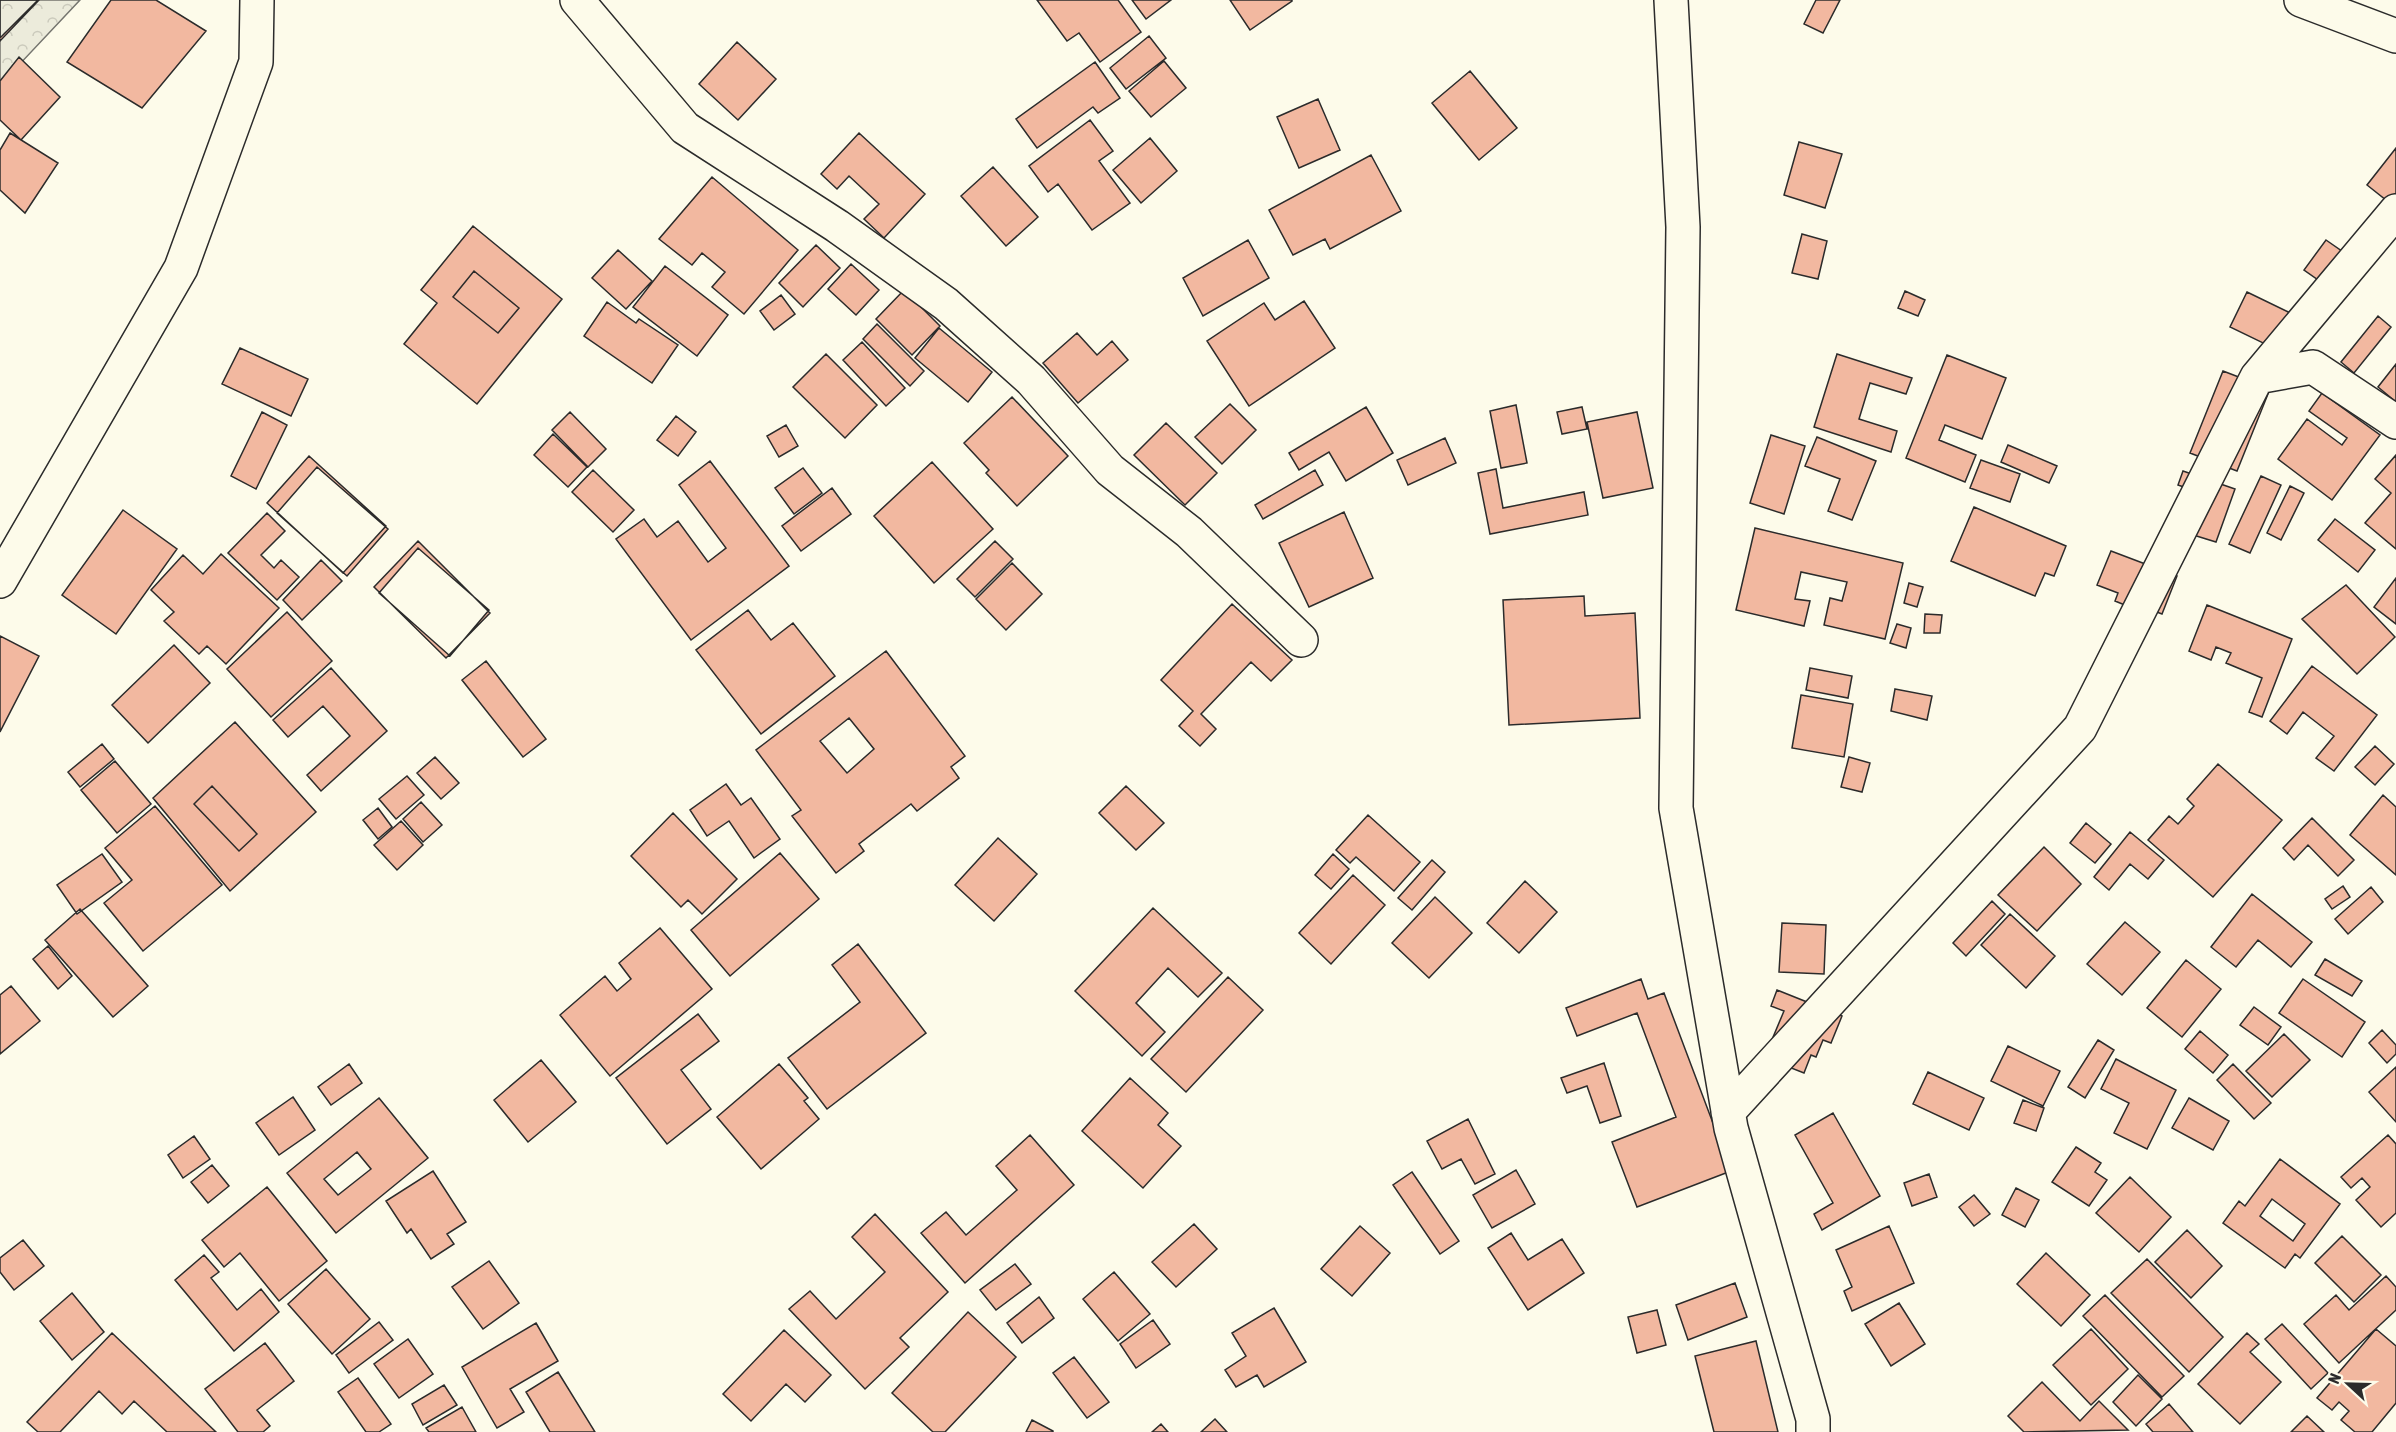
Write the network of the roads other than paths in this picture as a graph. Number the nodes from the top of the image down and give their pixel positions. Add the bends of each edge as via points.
1 (257, 0) edge
2 (577, 0) edge
3 (1671, 0) edge
4 (2301, 0) edge
5 (2396, 36) edge
6 (2396, 211) edge
7 (2258, 377) junction
8 (2396, 422) edge
9 (0, 581) edge
10 (1301, 640) dead end
11 (1728, 1112) junction
12 (1813, 1432) edge

1 - 9 street via 256,62 181,268
2 - 10 street via 686,128 837,226 946,304 1031,380 1110,470 1189,532
3 - 11 street via 1683,226 1676,808
4 - 5 street
6 - 7 street
7 - 8 street via 2313,367
7 - 11 street via 2080,728
11 - 12 street via 1813,1419

